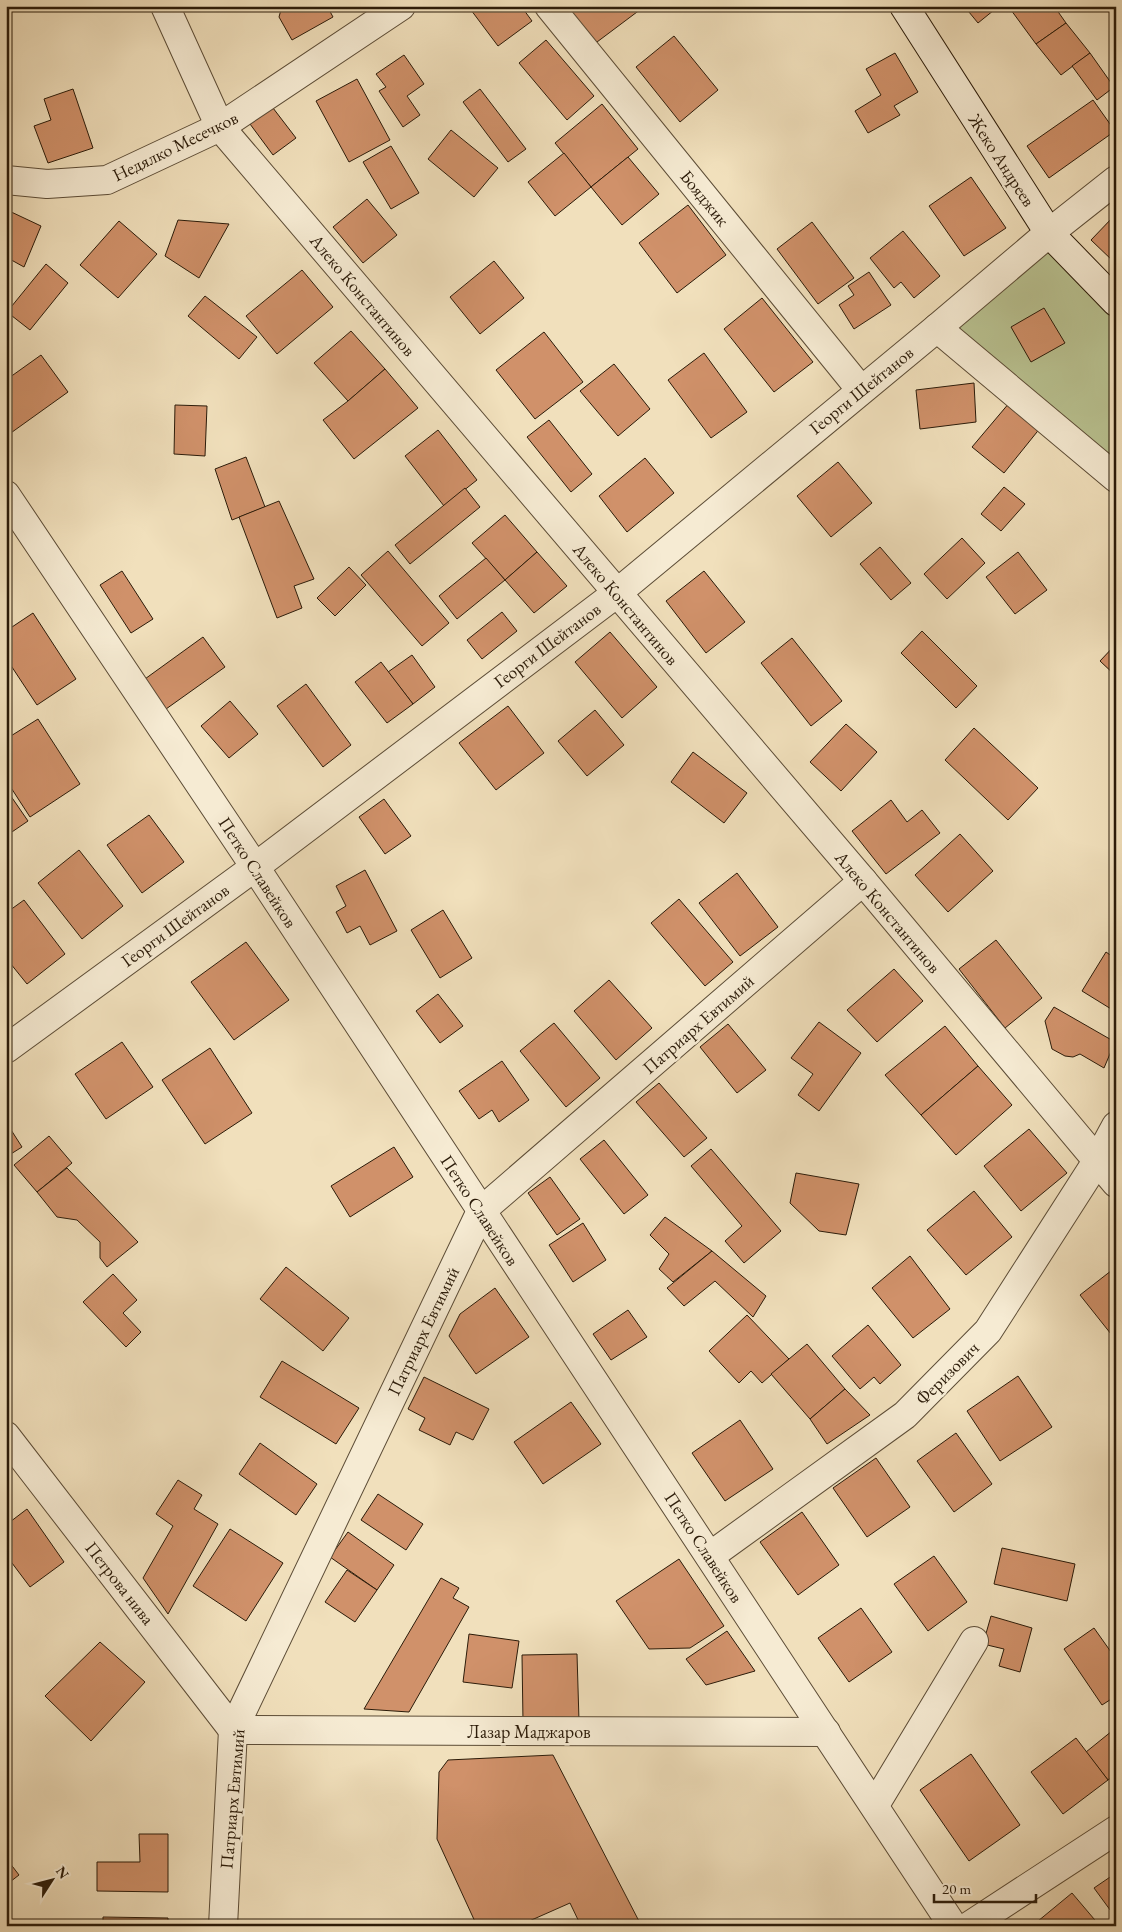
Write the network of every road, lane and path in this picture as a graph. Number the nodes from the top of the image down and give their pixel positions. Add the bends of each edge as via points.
1 (165, 6) edge
2 (401, 6) edge
3 (548, 6) edge
4 (904, 6) edge
5 (220, 128) junction
6 (6, 180) edge
7 (1116, 180) edge
8 (1049, 233) junction
9 (1116, 302) edge
10 (937, 328) junction
11 (861, 390) junction
12 (1116, 478) edge
13 (6, 495) edge
14 (617, 593) junction
15 (255, 867) junction
16 (863, 881) junction
17 (6, 1049) edge
18 (1116, 1126) edge
19 (1096, 1161) junction
20 (1116, 1183) edge
21 (481, 1211) junction
22 (6, 1436) edge
23 (710, 1556) junction
24 (974, 1641) dead end
25 (233, 1730) junction
26 (826, 1732) junction
27 (875, 1805) junction
28 (1116, 1830) edge
29 (223, 1926) edge
30 (953, 1926) edge
31 (969, 1926) edge

1 - 5 street, Алеко Константинов
2 - 5 street, Недялко Месечков
3 - 11 street, Бояджик
4 - 8 street, Жеко Андреев
5 - 6 street, Недялко Месечков via 107,180 47,184
5 - 14 street, Алеко Константинов
7 - 8 street, Георги Шейтанов
8 - 9 street, Жеко Андреев
8 - 10 street, Георги Шейтанов
10 - 11 street, Георги Шейтанов
10 - 12 street
11 - 14 street, Георги Шейтанов
13 - 15 street, Петко Славейков
14 - 15 street, Георги Шейтанов
14 - 16 street, Алеко Константинов
15 - 17 street, Георги Шейтанов
15 - 21 street, Петко Славейков
16 - 19 street, Алеко Константинов
16 - 21 street, Патриарх Евтимий
18 - 19 street, Феризович
19 - 20 street, Алеко Константинов
19 - 23 street, Феризович via 988,1331 905,1416
21 - 23 street, Петко Славейков
21 - 25 street, Патриарх Евтимий
22 - 25 street, Петрова нива
23 - 26 street, Петко Славейков
24 - 27 street
25 - 26 street, Лазар Маджаров
25 - 29 street, Патриарх Евтимий
26 - 27 street, Петко Славейков
27 - 30 street, Петко Славейков
28 - 31 street

